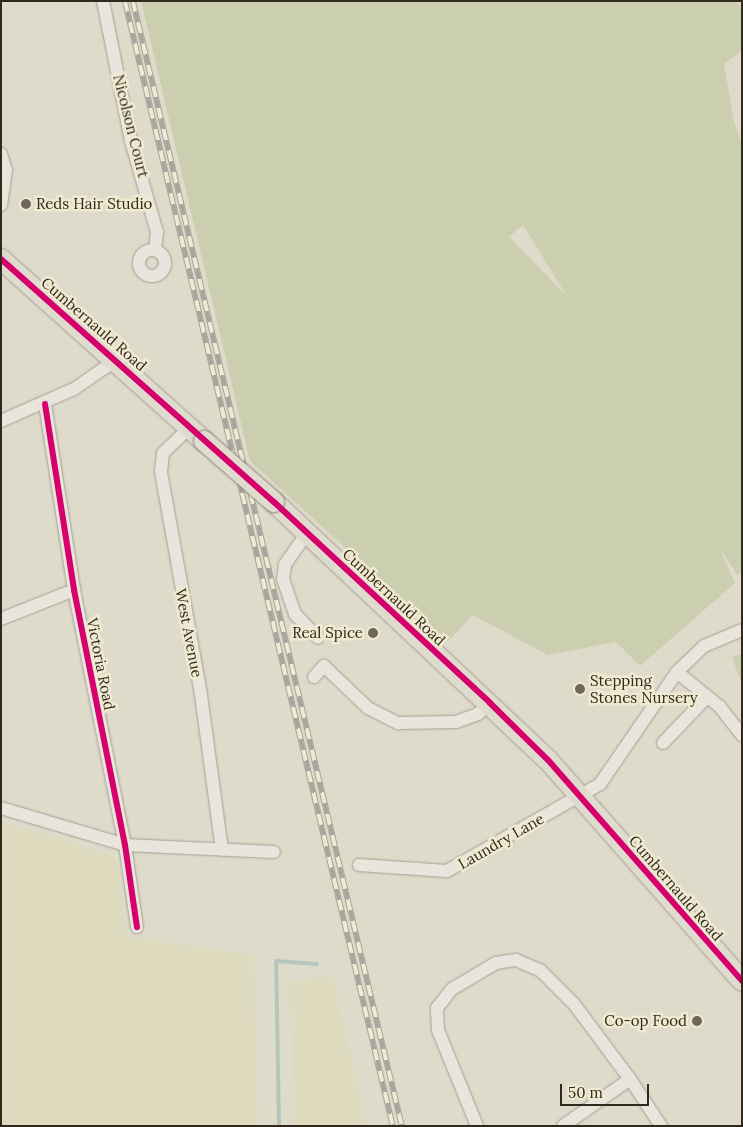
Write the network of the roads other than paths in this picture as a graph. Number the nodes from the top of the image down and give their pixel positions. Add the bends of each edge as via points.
1 (103, 1) edge
2 (1, 154) edge
3 (1, 205) edge
4 (155, 250) dead end
5 (1, 259) edge
6 (116, 360) junction
7 (44, 404) junction
8 (1, 421) edge
9 (190, 427) junction
10 (308, 534) junction
11 (74, 590) junction
12 (1, 618) edge
13 (742, 630) edge
14 (318, 638) dead end
15 (677, 672) junction
16 (314, 678) dead end
17 (707, 697) junction
18 (490, 703) junction
19 (742, 735) edge
20 (663, 743) dead end
21 (578, 796) junction
22 (1, 808) edge
23 (125, 845) junction
24 (222, 850) junction
25 (274, 852) dead end
26 (359, 865) dead end
27 (137, 928) dead end
28 (742, 981) edge
29 (630, 1079) junction
30 (477, 1126) edge
31 (563, 1126) edge
32 (660, 1126) edge

1 - 4 street, Nicolson Court via 131,141 157,232
2 - 3 street via 6,170
5 - 6 main road, Cumbernauld Road
6 - 7 street
6 - 9 main road, Cumbernauld Road
7 - 8 street
7 - 11 street, Victoria Road
9 - 10 main road, Cumbernauld Road, bridge
9 - 24 street, West Avenue via 163,453 161,472 201,695
10 - 14 street via 285,564 284,579 295,614
10 - 18 main road, Cumbernauld Road
11 - 12 street
11 - 23 street, Victoria Road
13 - 15 street, Laundry Lane via 704,646
15 - 17 street
15 - 21 street, Laundry Lane via 600,784
16 - 18 street via 324,666 368,708 398,723 456,722 478,714
17 - 19 street
17 - 20 street
18 - 21 main road, Cumbernauld Road
21 - 26 street, Laundry Lane via 447,871
21 - 28 main road, Cumbernauld Road
22 - 23 street
23 - 24 street
23 - 27 street, Victoria Road
24 - 25 street
29 - 30 street via 574,1004 540,970 516,960 496,963 452,989 437,1008 438,1030
29 - 31 street
29 - 32 street

